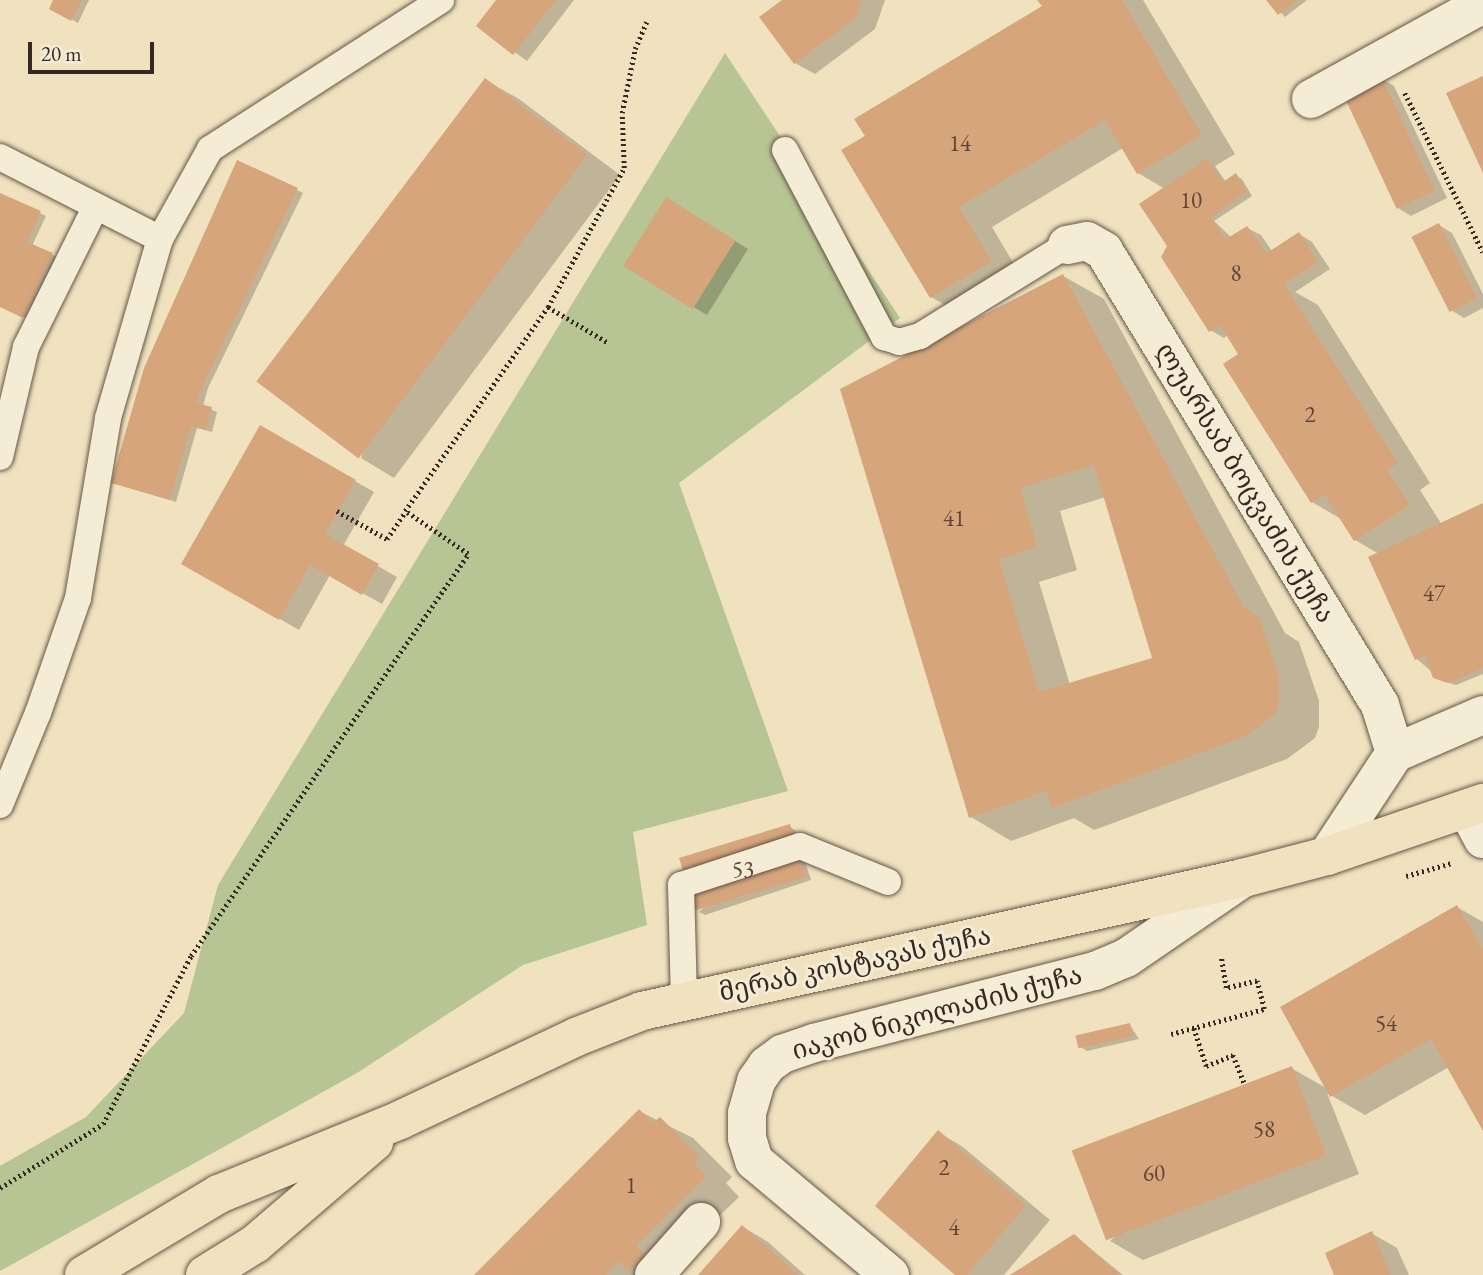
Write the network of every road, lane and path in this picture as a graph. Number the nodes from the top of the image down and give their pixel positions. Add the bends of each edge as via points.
1 (441, 0) edge
2 (1483, 5) edge
3 (1427, 17) edge
4 (647, 20) dead end
5 (1388, 58) junction
6 (1311, 99) dead end
7 (785, 150) dead end
8 (0, 157) edge
9 (96, 206) junction
10 (160, 239) junction
11 (1067, 245) joint
12 (1483, 252) edge
13 (548, 307) junction
14 (607, 342) dead end
15 (0, 457) edge
16 (337, 511) dead end
17 (405, 511) junction
18 (1483, 715) edge
19 (1395, 753) junction
20 (0, 805) edge
21 (1478, 817) edge
22 (1327, 856) junction
23 (1243, 878) junction
24 (888, 882) dead end
25 (1091, 911) junction
26 (1222, 957) dead end
27 (1095, 971) junction
28 (684, 1000) junction
29 (1194, 1028) junction
30 (1171, 1034) dead end
31 (1245, 1085) dead end
32 (400, 1120) junction
33 (0, 1188) edge
34 (701, 1222) dead end
35 (84, 1275) edge
36 (205, 1275) edge
37 (654, 1275) edge
38 (890, 1275) edge

1 - 10 lane via 210,149
2 - 3 street
3 - 5 street
4 - 13 path via 635,49 622,113 624,168
5 - 6 street
5 - 12 path
7 - 11 lane via 884,337 899,342 920,336
8 - 9 lane
9 - 10 lane
9 - 15 lane via 26,347
10 - 20 lane via 108,418 78,598
11 - 19 street, ლუარსაბ ბოცვაძის ქუჩა via 1087,241 1104,251 1380,705
13 - 14 path
13 - 17 path
16 - 17 path via 387,539
17 - 33 path via 468,554 191,956 103,1124
18 - 19 street
19 - 22 street
21 - 22 main road, მერაბ კოსტავას ქუჩა
22 - 23 main road, მერაბ კოსტავას ქუჩა
23 - 25 main road, მერაბ კოსტავას ქუჩა
23 - 27 street, იაკობ ნიკოლაძის ქუჩა via 1126,958
24 - 28 lane via 800,846 681,885
25 - 27 street, იაკობ ნიკოლაძის ქუჩა via 1105,921 1112,937
25 - 28 main road, მერაბ კოსტავას ქუჩა via 916,954
26 - 29 path via 1226,988 1257,981 1264,1009
27 - 38 street, იაკობ ნიკოლაძის ქუჩა via 814,1043 782,1054 761,1073 747,1113 747,1138 754,1161
28 - 32 main road, მერაბ კოსტავას ქუჩა via 576,1037
29 - 30 path
29 - 31 path via 1206,1066 1233,1055
32 - 35 main road, მერაბ კოსტავას ქუჩა via 219,1194
32 - 36 main road, მერაბ კოსტავას ქუჩა via 255,1244
34 - 37 street

